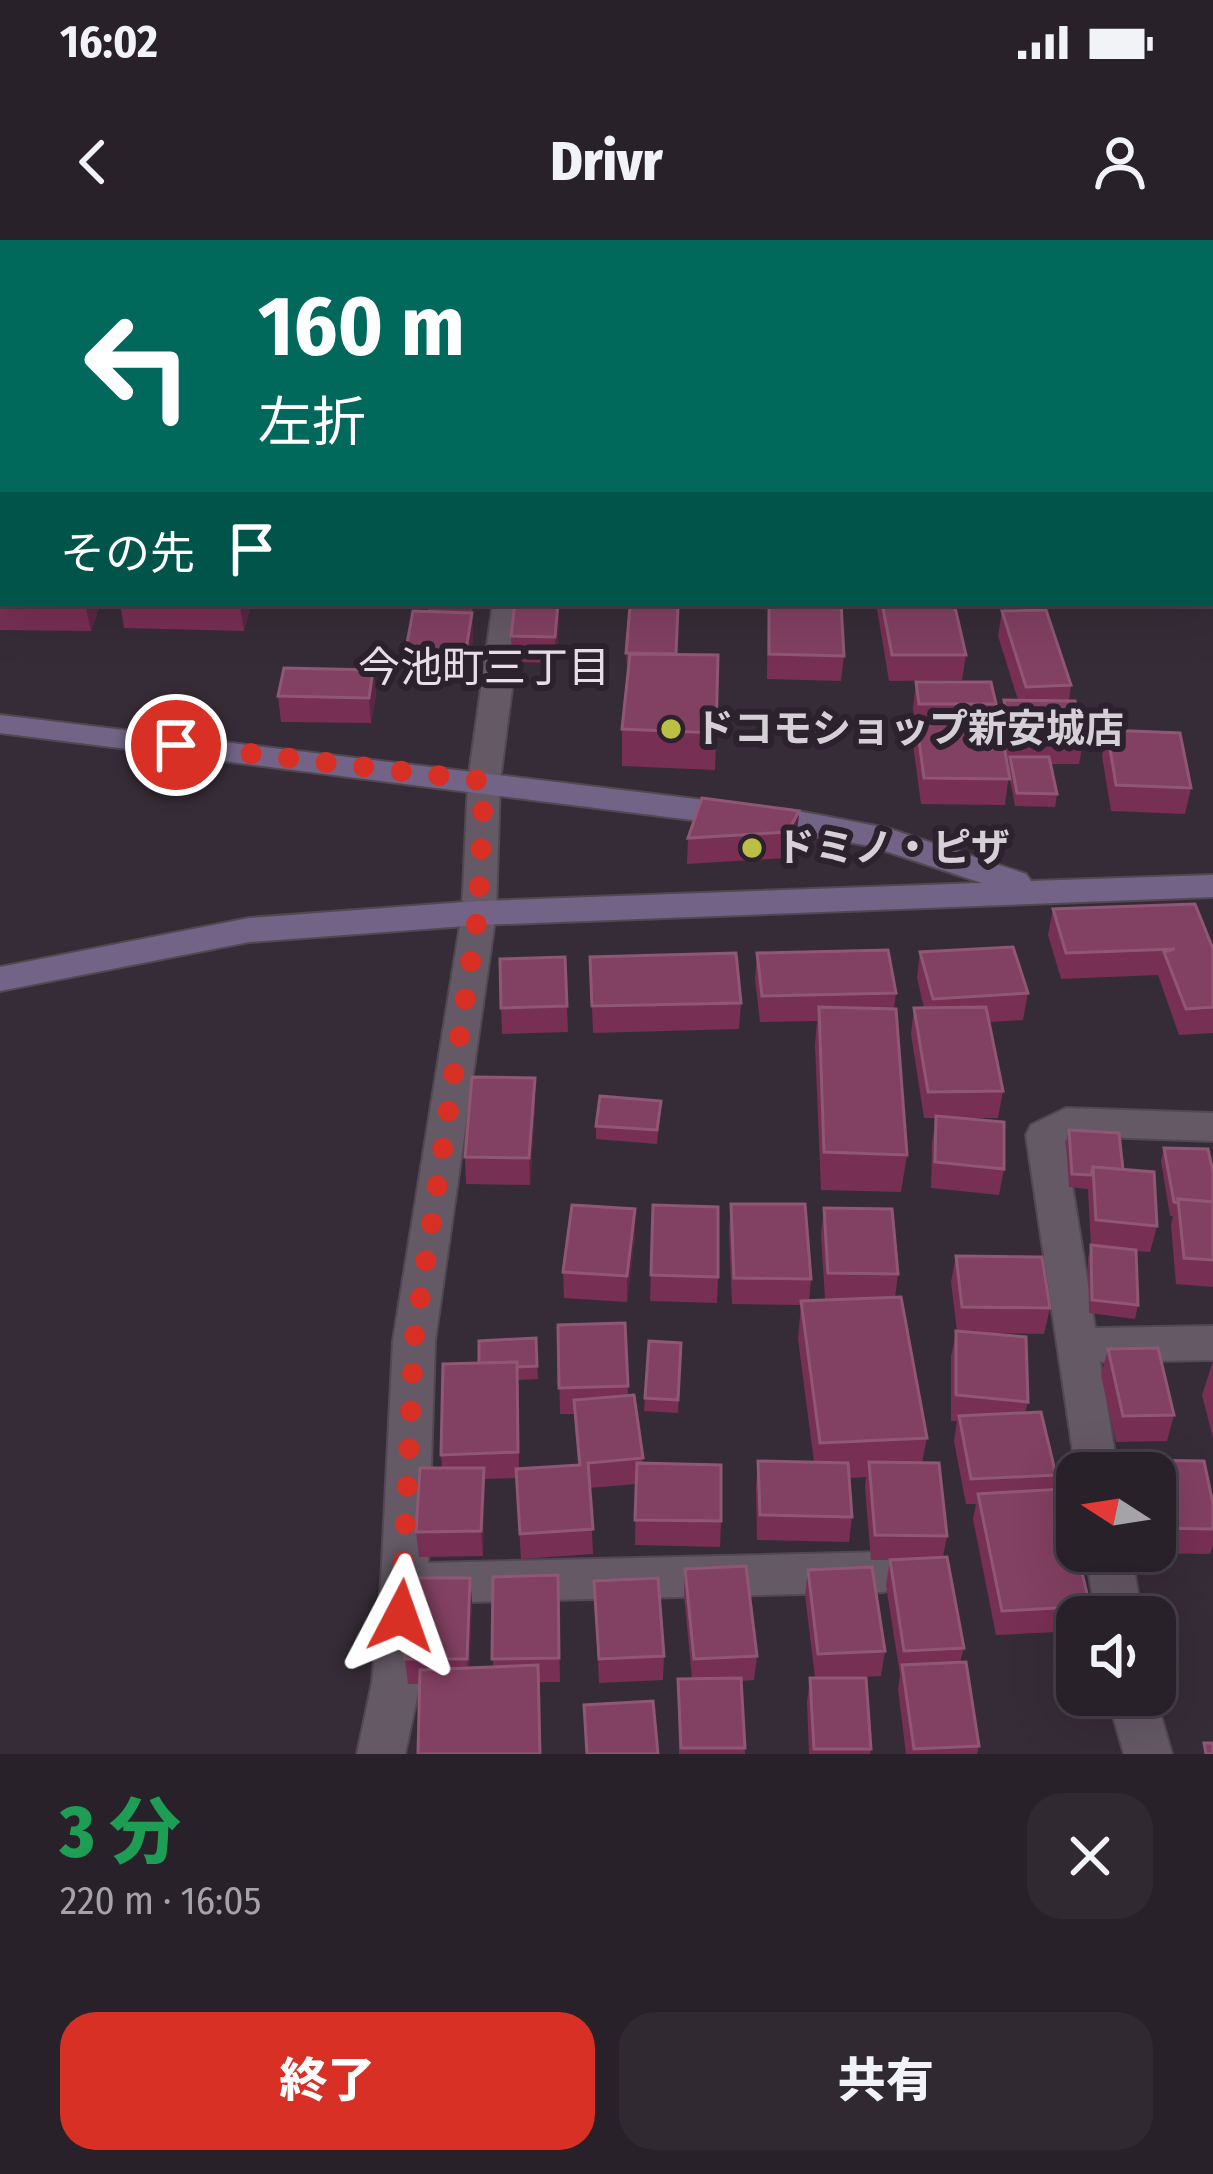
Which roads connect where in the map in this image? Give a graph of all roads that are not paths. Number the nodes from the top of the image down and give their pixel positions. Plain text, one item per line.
1 (508, 606) edge
2 (0, 724) edge
3 (484, 781) junction
4 (1213, 886) edge
5 (1036, 890) junction
6 (478, 913) junction
7 (0, 979) edge
8 (1213, 1127) edge
9 (1213, 1342) edge
10 (1076, 1346) junction
11 (1093, 1452) edge
12 (884, 1572) dead end
13 (404, 1583) junction
14 (1137, 1716) edge
15 (381, 1754) edge
16 (1148, 1754) edge

1 - 3 street
2 - 3 street
3 - 5 street
3 - 6 street
4 - 5 street
5 - 6 street
6 - 7 street
6 - 13 street
8 - 10 street
9 - 10 street
10 - 11 street
12 - 13 street
13 - 15 street
14 - 16 street

